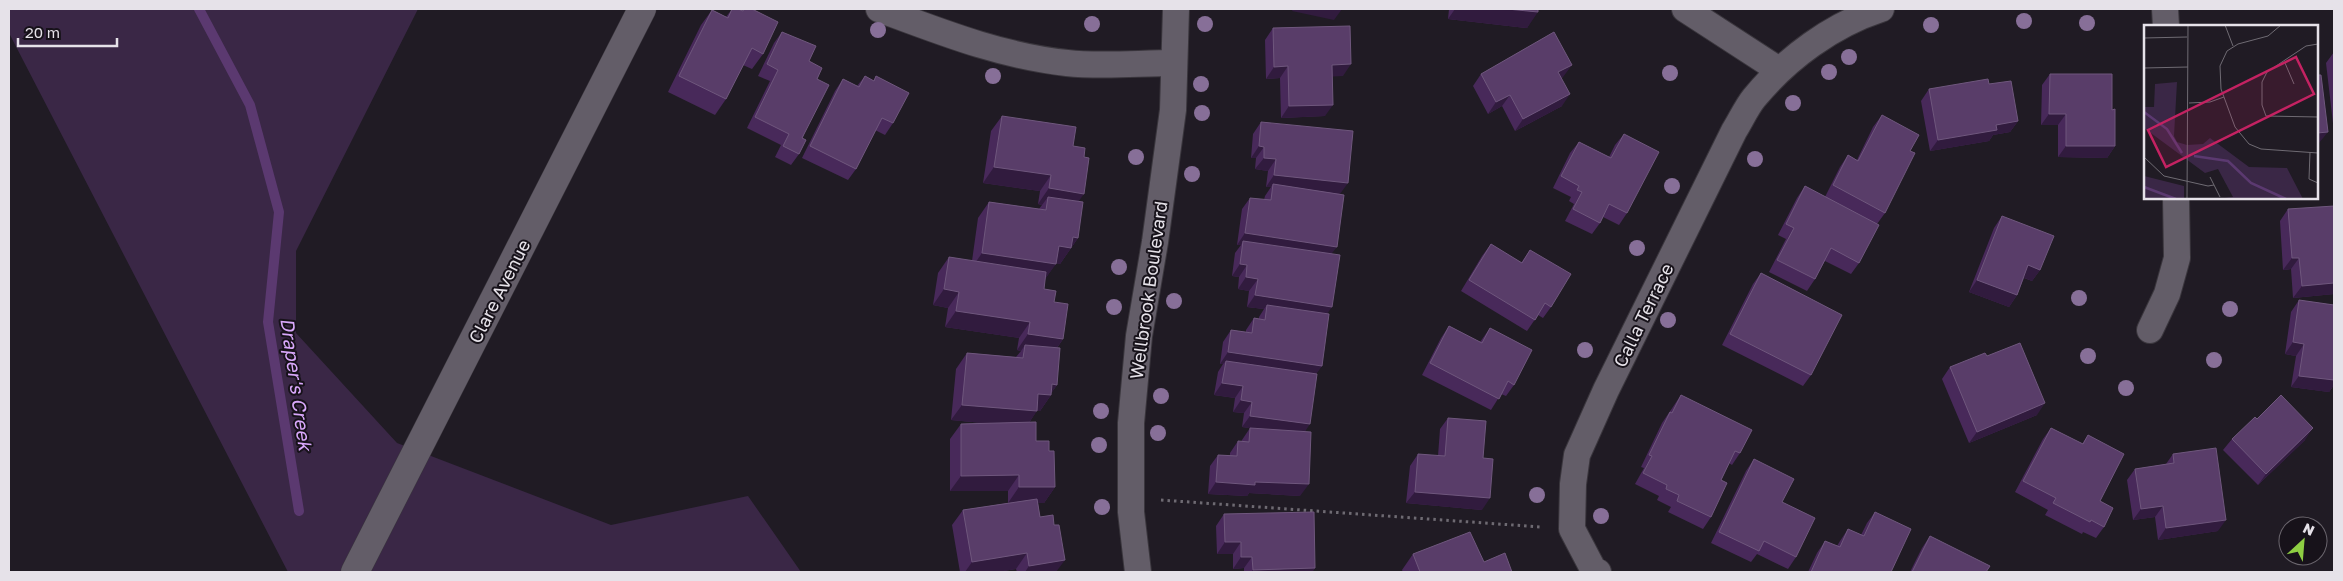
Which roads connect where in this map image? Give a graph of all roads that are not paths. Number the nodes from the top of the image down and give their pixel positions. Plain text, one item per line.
1 (642, 9) edge
2 (880, 9) edge
3 (1176, 9) edge
4 (1685, 9) edge
5 (1881, 9) edge
6 (2165, 9) edge
7 (2166, 25) edge
8 (1174, 63) junction
9 (1779, 70) junction
10 (2176, 199) edge
11 (2150, 330) dead end
12 (355, 572) edge
13 (1138, 572) edge
14 (1598, 572) edge

1 - 12 street, Clare Avenue
2 - 8 street
3 - 8 street, Wellbrook Boulevard
4 - 9 street
5 - 9 street, Calla Terrace
6 - 7 street
8 - 13 street, Wellbrook Boulevard
9 - 14 street, Calla Terrace
10 - 11 street

